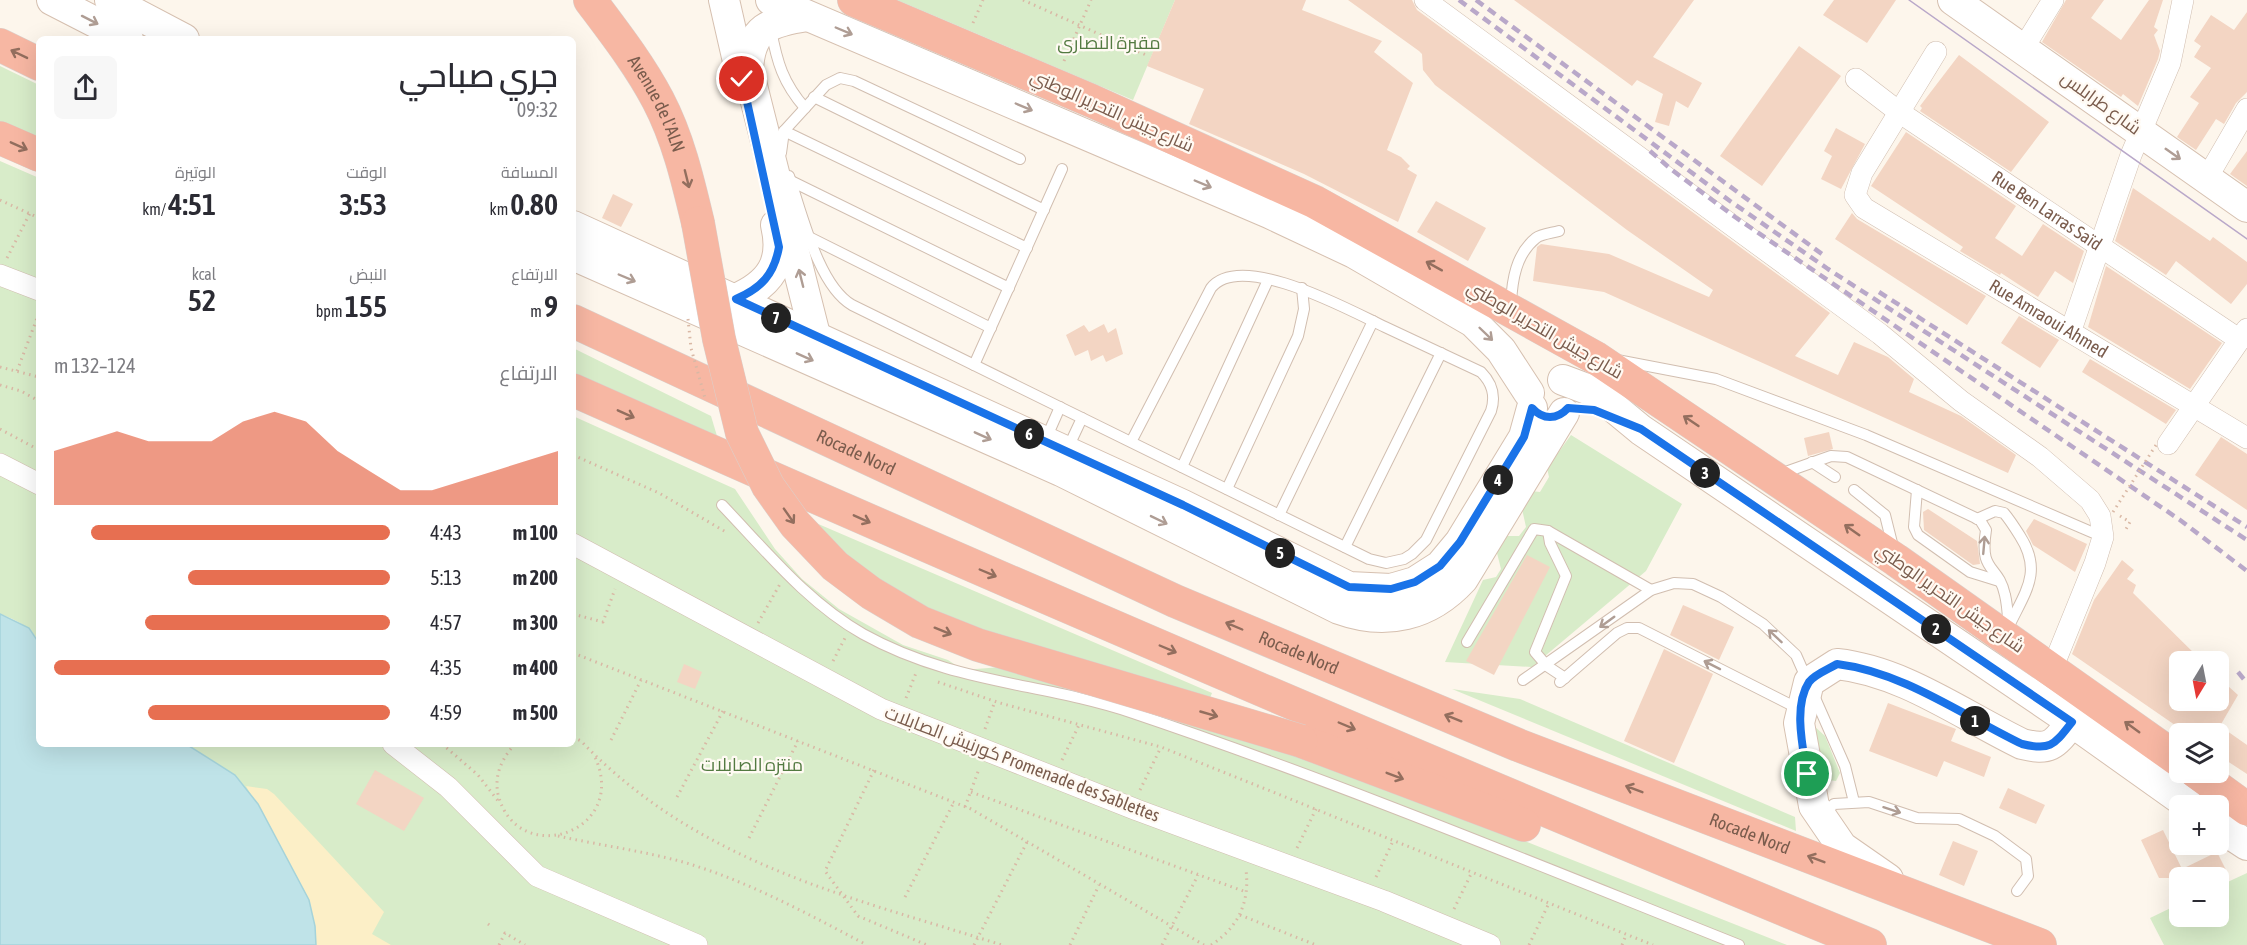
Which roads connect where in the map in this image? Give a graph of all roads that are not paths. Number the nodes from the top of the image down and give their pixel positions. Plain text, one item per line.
1 (52, 0) edge
2 (110, 0) edge
3 (590, 0) edge
4 (724, 0) edge
5 (854, 0) edge
6 (1425, 0) edge
7 (1953, 0) edge
8 (2183, 0) edge
9 (2047, 3) edge
10 (770, 12) edge
11 (122, 36) edge
12 (178, 36) edge
13 (0, 45) edge
14 (2024, 48) junction
15 (1936, 52) dead end
16 (36, 63) edge
17 (1857, 79) dead end
18 (814, 97) junction
19 (805, 108) junction
20 (2247, 109) edge
21 (1899, 112) junction
22 (784, 131) junction
23 (2142, 132) junction
24 (0, 138) edge
25 (36, 154) edge
26 (1020, 159) dead end
27 (1062, 169) dead end
28 (2207, 178) junction
29 (790, 181) junction
30 (2247, 207) edge
31 (1044, 210) junction
32 (576, 227) edge
33 (1559, 231) dead end
34 (811, 238) junction
35 (1027, 248) junction
36 (2099, 248) junction
37 (576, 256) edge
38 (3, 269) edge
39 (1268, 280) junction
40 (36, 288) edge
41 (1009, 288) junction
42 (1302, 288) junction
43 (736, 299) junction
44 (1511, 310) junction
45 (1373, 321) junction
46 (576, 322) edge
47 (991, 328) junction
48 (2071, 330) junction
49 (815, 335) junction
50 (2243, 335) edge
51 (1441, 354) junction
52 (1596, 357) junction
53 (974, 365) junction
54 (576, 391) edge
55 (1530, 400) junction
56 (1565, 400) junction
57 (2195, 405) junction
58 (1060, 407) junction
59 (1082, 418) junction
60 (2247, 438) edge
61 (1131, 442) junction
62 (2162, 445) road end
63 (1055, 446) junction
64 (1812, 462) junction
65 (0, 464) edge
66 (1182, 467) junction
67 (1774, 476) junction
68 (1835, 477) dead end
69 (36, 482) edge
70 (1227, 489) junction
71 (1854, 490) dead end
72 (1917, 490) junction
73 (723, 505) dead end
74 (1279, 515) junction
75 (1977, 519) junction
76 (1548, 531) junction
77 (2103, 537) junction
78 (576, 546) edge
79 (1345, 547) junction
80 (1896, 560) junction
81 (1999, 581) junction
82 (1651, 590) junction
83 (2009, 633) junction
84 (1467, 642) dead end
85 (1547, 666) junction
86 (2052, 669) junction
87 (1523, 680) dead end
88 (1806, 696) junction
89 (2072, 722) junction
90 (397, 747) edge
91 (2169, 753) edge
92 (2211, 783) edge
93 (2175, 795) edge
94 (1854, 802) junction
95 (2247, 809) edge
96 (1821, 818) junction
97 (2229, 833) edge
98 (2247, 846) edge
99 (2017, 891) dead end
100 (1949, 910) junction
101 (697, 945) edge
102 (1490, 945) edge
103 (1739, 945) edge
104 (1860, 945) edge
105 (1870, 945) edge
106 (2040, 945) edge
107 (2058, 945) edge

1 -> 11 street
2 - 12 street
3 -> 104 highway, Avenue de l'ALN, bridge
4 - 43 street
44 -> 5 highway, شارع جيش التحرير الوطني
6 - 77 street
7 - 14 street, شارع طرابلس
8 - 23 street
9 - 14 street
10 - 19 lane
49 -> 10 street
10 -> 55 street
16 -> 13 highway
14 - 23 street, شارع طرابلس
15 - 21 street
17 - 21 street, Rue Ben Larras Saïd
18 - 19 lane
18 - 26 lane
18 - 31 lane
19 - 22 lane
20 - 28 street
21 - 36 street, Rue Ben Larras Saïd
21 - 48 street, Rue Amraoui Ahmed
22 - 29 lane
22 - 35 lane
23 -> 28 street, شارع طرابلس
23 - 36 street
24 -> 25 highway
27 - 31 lane
28 - 30 street, شارع طرابلس
29 - 34 lane
29 - 41 lane
31 - 35 lane
32 - 43 street
33 - 44 lane
34 - 47 lane
34 - 53 lane
35 - 41 lane
36 - 48 street
36 - 50 street, Rue Ben Larras Saïd
37 -> 56 street
38 - 40 street
39 - 42 lane
39 - 61 lane
39 - 66 lane
41 - 47 lane
42 - 45 lane
42 - 70 lane
43 - 49 street
44 - 52 highway, شارع جيش التحرير الوطني
45 - 51 lane
45 - 74 lane
100 -> 46 highway, Rocade Nord
47 - 53 lane
48 - 57 street, Rue Amraoui Ahmed
49 - 63 street
50 - 57 street
51 - 79 lane
51 - 79 lane
67 -> 52 highway, شارع جيش التحرير الوطني
52 - 77 lane
53 - 58 lane
54 -> 105 highway
55 - 56 street
55 - 63 street
56 - 89 street
57 - 60 street, Rue Amraoui Ahmed
57 - 62 street
58 - 59 lane
58 - 63 lane
59 - 61 lane
59 - 63 lane
61 - 66 lane
64 - 67 lane
64 - 68 lane
64 - 72 lane
65 - 69 street
66 - 70 lane
80 -> 67 highway, شارع جيش التحرير الوطني
70 - 74 lane
71 - 80 lane
72 - 75 lane
72 - 81 lane
73 - 103 lane
74 - 79 lane
81 -> 75 lane
75 - 83 lane
76 - 82 lane
76 - 84 lane
76 - 85 lane
77 - 86 street
78 - 102 street, كورنيش الصابلات Promenade des Sablettes
80 - 83 highway, شارع جيش التحرير الوطني
81 - 83 lane
82 -> 85 lane
88 -> 82 lane
83 - 86 highway, شارع جيش التحرير الوطني
85 - 87 lane
88 -> 85 lane
91 -> 86 highway, شارع جيش التحرير الوطني
88 - 89 street
88 - 94 lane
88 - 96 street
89 - 93 street
90 - 101 street
92 - 95 highway
94 - 96 lane
94 -> 99 lane
96 - 100 street
97 - 98 street
100 - 106 highway, Rocade Nord
100 - 107 highway

